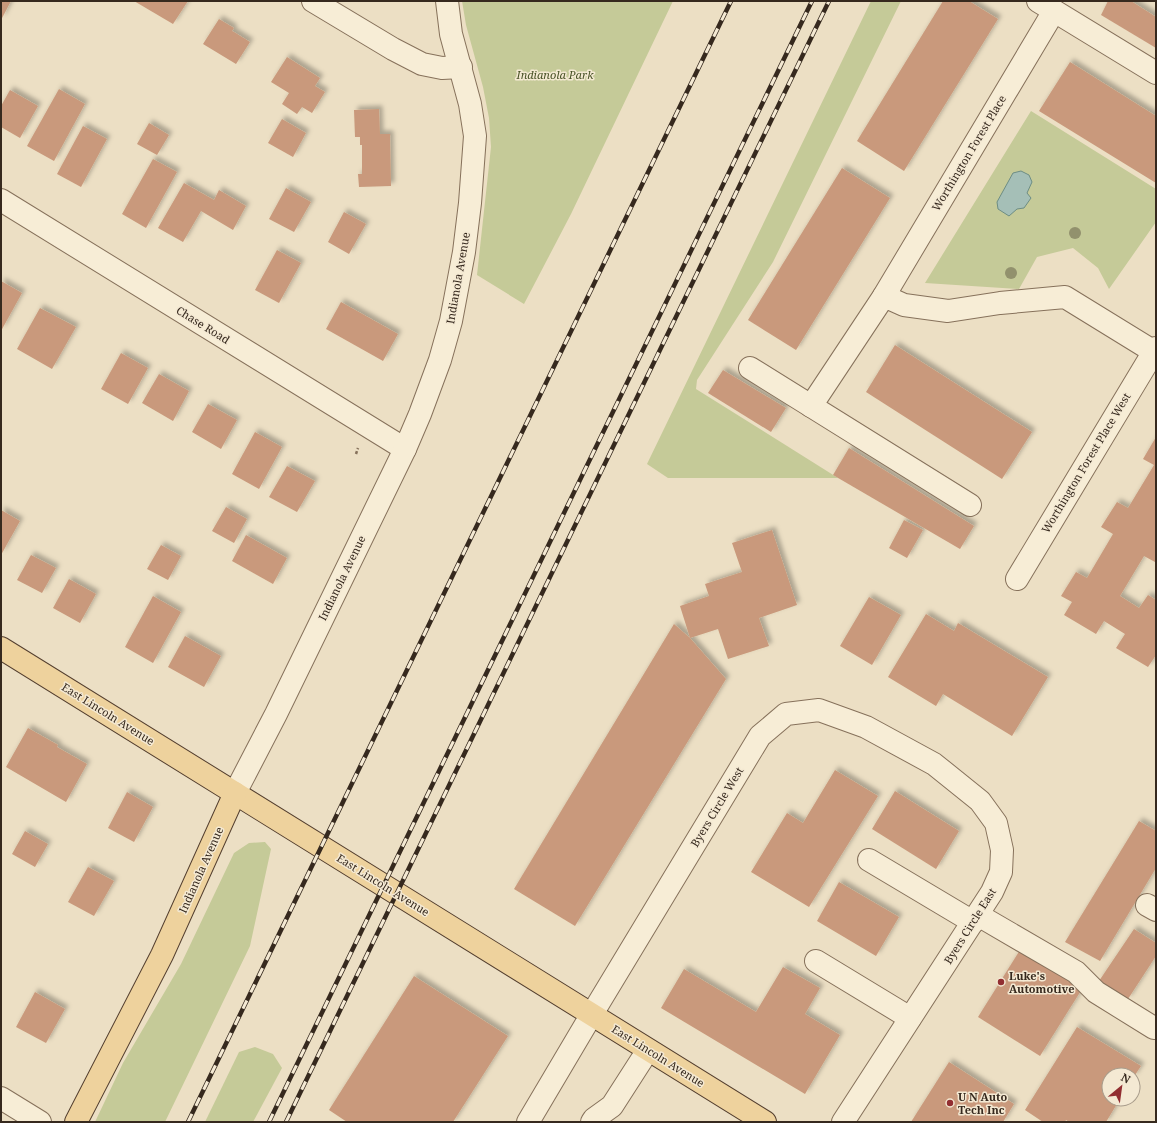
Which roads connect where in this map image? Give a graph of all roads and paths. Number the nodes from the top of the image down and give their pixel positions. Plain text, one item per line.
1 (313, 1) edge
2 (447, 1) edge
3 (1046, 6) edge
4 (461, 67) junction
5 (1156, 73) edge
6 (1, 200) edge
7 (884, 296) junction
8 (1155, 350) edge
9 (750, 368) dead end
10 (811, 406) junction
11 (358, 448) dead end
12 (405, 449) junction
13 (356, 454) dead end
14 (970, 505) dead end
15 (1016, 579) dead end
16 (1, 648) edge
17 (903, 747) joint
18 (235, 793) junction
19 (869, 860) dead end
20 (976, 918) junction
21 (816, 961) dead end
22 (592, 1014) junction
23 (910, 1018) junction
24 (1155, 1027) edge
25 (648, 1050) junction
26 (1, 1098) edge
27 (40, 1122) edge
28 (76, 1122) edge
29 (528, 1122) edge
30 (592, 1122) edge
31 (765, 1122) edge
32 (843, 1122) edge

1 - 4 street
2 - 4 street, Indianola Avenue
3 - 5 street, Worthington Forest Place
3 - 7 street, Worthington Forest Place
4 - 12 street, Indianola Avenue
6 - 12 street, Chase Road
7 - 8 street
7 - 10 street, Worthington Forest Place
8 - 15 street, Worthington Forest Place West
9 - 10 street
10 - 14 street
11 - 13 path
12 - 18 street, Indianola Avenue
16 - 18 main road, East Lincoln Avenue
17 - 20 street, Byers Circle East
17 - 22 street, Byers Circle West
18 - 22 main road, East Lincoln Avenue
18 - 28 main road, Indianola Avenue
19 - 20 street
20 - 23 street, Byers Circle East
20 - 24 street
21 - 23 street
22 - 25 main road, East Lincoln Avenue
22 - 29 street, Byers Circle West
23 - 32 street, Byers Circle East
25 - 30 street
25 - 31 main road, East Lincoln Avenue
26 - 27 street

